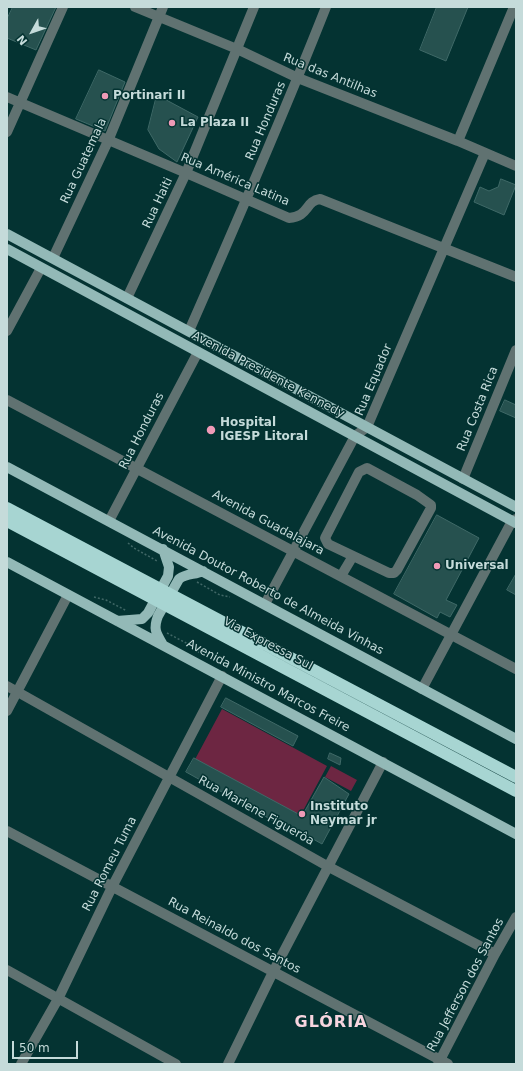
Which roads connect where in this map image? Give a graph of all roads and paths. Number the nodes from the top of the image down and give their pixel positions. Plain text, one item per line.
1 (63, 7) edge
2 (135, 7) edge
3 (163, 7) edge
4 (254, 7) edge
5 (326, 7) edge
6 (514, 7) edge
7 (159, 17) junction
8 (237, 49) junction
9 (298, 78) junction
10 (7, 97) edge
11 (21, 103) junction
12 (7, 132) edge
13 (108, 141) junction
14 (458, 141) junction
15 (485, 153) junction
16 (516, 166) edge
17 (186, 172) junction
18 (247, 199) junction
19 (7, 234) edge
20 (444, 248) junction
21 (7, 250) edge
22 (53, 258) junction
23 (41, 268) junction
24 (516, 277) edge
25 (127, 298) junction
26 (7, 331) edge
27 (189, 331) junction
28 (516, 350) edge
29 (198, 352) junction
30 (7, 400) edge
31 (367, 427) junction
32 (355, 436) junction
33 (7, 466) edge
34 (137, 468) junction
35 (463, 478) junction
36 (516, 507) edge
37 (7, 508) edge
38 (7, 521) edge
39 (109, 521) junction
40 (515, 521) edge
41 (163, 549) junction
42 (293, 551) junction
43 (353, 556) junction
44 (7, 562) edge
45 (203, 571) junction
46 (341, 576) junction
47 (148, 590) junction
48 (68, 595) junction
49 (265, 604) junction
50 (177, 605) junction
51 (117, 621) junction
52 (451, 635) junction
53 (164, 645) junction
54 (516, 669) edge
55 (222, 676) junction
56 (7, 686) edge
57 (422, 689) junction
58 (17, 692) junction
59 (7, 711) edge
60 (516, 739) edge
61 (383, 762) junction
62 (170, 777) junction
63 (516, 777) edge
64 (516, 791) edge
65 (7, 832) edge
66 (516, 834) edge
67 (329, 867) junction
68 (112, 887) junction
69 (516, 917) edge
70 (495, 954) junction
71 (7, 970) edge
72 (273, 972) junction
73 (58, 999) junction
74 (442, 1063) edge
75 (21, 1064) edge
76 (176, 1064) edge
77 (228, 1064) edge

1 - 11 street
2 - 7 street, Rua das Antilhas
3 - 7 street, Rua Guatemala
4 - 8 street, Rua Haiti
5 - 9 street, Rua Honduras
6 - 14 street
7 - 8 street, Rua das Antilhas
7 - 13 street, Rua Guatemala
8 - 9 street, Rua das Antilhas
8 - 17 street, Rua Haiti
9 - 14 street, Rua das Antilhas
9 - 18 street, Rua Honduras
10 - 11 street, Rua América Latina
11 - 12 street
11 - 13 street, Rua América Latina
13 - 17 street, Rua América Latina
13 - 22 street, Rua Guatemala
14 - 15 street, Rua das Antilhas
15 - 16 street, Rua das Antilhas
15 - 20 street, Rua Equador
17 - 18 street, Rua América Latina
17 - 25 street, Rua Haiti
18 - 20 street, Rua América Latina
18 - 27 street, Rua Honduras
19 - 22 main road, Avenida Presidente Kennedy
20 - 24 street, Rua América Latina
20 - 31 street, Rua Equador
21 - 23 main road, Avenida Presidente Kennedy
22 - 25 main road, Avenida Presidente Kennedy
23 - 26 street
23 - 29 main road, Avenida Presidente Kennedy
25 - 27 main road, Avenida Presidente Kennedy
27 - 31 main road, Avenida Presidente Kennedy
28 - 35 street, Rua Costa Rica
29 - 32 main road, Avenida Presidente Kennedy
29 - 34 street, Rua Honduras
30 - 34 street, Avenida Guadalajara
31 - 32 street, Rua Equador
31 - 35 main road, Avenida Presidente Kennedy
32 - 40 main road, Avenida Presidente Kennedy
32 - 42 street, Rua Equador
33 - 39 main road, Avenida Doutor Roberto de Almeida Vinhas
34 - 39 street, Rua Honduras
34 - 42 street, Avenida Guadalajara
35 - 36 main road, Avenida Presidente Kennedy
37 - 47 highway, Via Expressa Sul
38 - 47 highway, Via Expressa Sul
39 - 41 main road, Avenida Doutor Roberto de Almeida Vinhas
40 - 52 street
41 - 45 main road, Avenida Doutor Roberto de Almeida Vinhas
41 - 51 main road
42 - 46 street, Avenida Guadalajara
42 - 49 street, Rua Equador
43 - 43 street
43 - 46 street
44 - 48 main road, Avenida Ministro Marcos Freire
45 - 49 main road, Avenida Doutor Roberto de Almeida Vinhas
45 - 53 main road
46 - 52 street, Avenida Guadalajara
47 - 50 highway, Via Expressa Sul
48 - 51 main road, Avenida Ministro Marcos Freire
48 - 58 street
49 - 57 main road, Avenida Doutor Roberto de Almeida Vinhas
50 - 63 highway, Via Expressa Sul
50 - 64 highway, Via Expressa Sul
51 - 53 main road, Avenida Ministro Marcos Freire
52 - 54 street, Avenida Guadalajara
52 - 57 street
53 - 55 main road, Avenida Ministro Marcos Freire
55 - 61 main road, Avenida Ministro Marcos Freire
55 - 62 street, Rua Romeu Tuma
56 - 58 street, Rua Marlene Figuerôa
57 - 60 main road, Avenida Doutor Roberto de Almeida Vinhas
58 - 59 street
58 - 62 street, Rua Marlene Figuerôa
61 - 66 main road, Avenida Ministro Marcos Freire
61 - 67 street
62 - 67 street, Rua Marlene Figuerôa
62 - 68 street, Rua Romeu Tuma
65 - 68 street, Rua Reinaldo dos Santos
67 - 70 street, Rua Marlene Figuerôa
67 - 72 street
68 - 72 street, Rua Reinaldo dos Santos
68 - 73 street, Rua Romeu Tuma
69 - 70 street, Rua Jefferson dos Santos
70 - 74 street, Rua Jefferson dos Santos
71 - 73 street
72 - 74 street, Rua Reinaldo dos Santos
72 - 77 street
73 - 75 street, Rua Romeu Tuma
73 - 76 street

